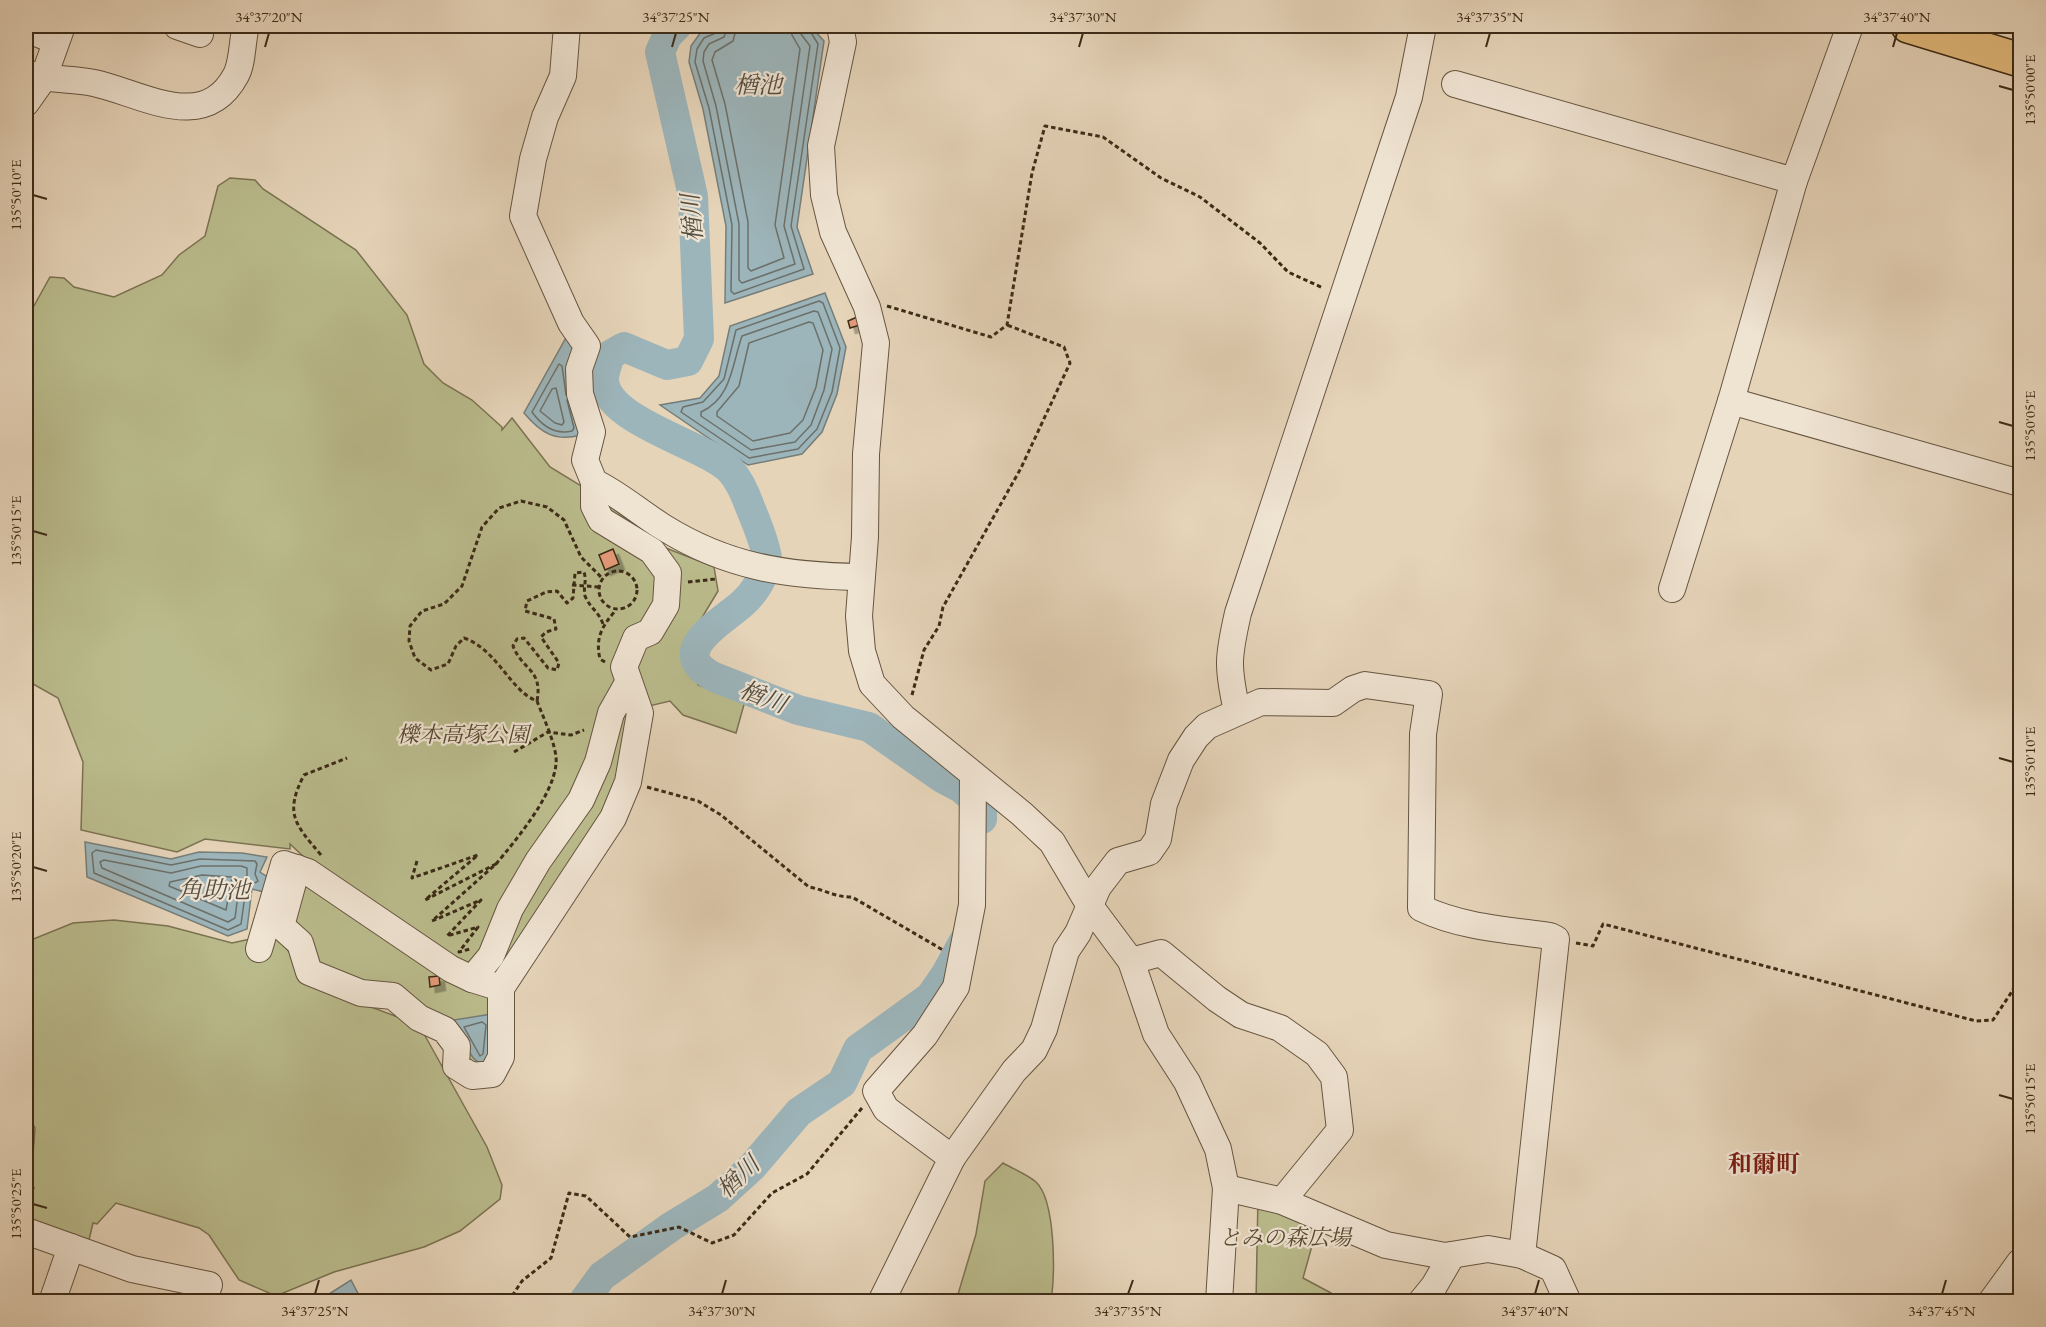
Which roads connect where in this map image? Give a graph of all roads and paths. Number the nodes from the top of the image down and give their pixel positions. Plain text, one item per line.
1 (246, 26) edge
2 (567, 26) edge
3 (840, 26) edge
4 (1423, 26) edge
5 (1850, 26) edge
6 (1908, 26) edge
7 (26, 29) edge
8 (59, 33) edge
9 (2020, 60) edge
10 (34, 76) edge
11 (1455, 84) dead end
12 (26, 103) edge
13 (1794, 181) junction
14 (1341, 297) junction
15 (867, 306) junction
16 (1007, 325) junction
17 (1731, 401) junction
18 (594, 482) junction
19 (2020, 483) edge
20 (861, 577) junction
21 (603, 579) junction
22 (572, 585) junction
23 (585, 586) junction
24 (599, 587) junction
25 (1672, 589) dead end
26 (616, 610) junction
27 (603, 624) junction
28 (626, 675) junction
29 (537, 701) junction
30 (1237, 711) junction
31 (611, 713) junction
32 (903, 717) junction
33 (548, 732) junction
34 (514, 752) dead end
35 (348, 758) dead end
36 (973, 776) junction
37 (628, 782) junction
38 (417, 861) dead end
39 (329, 863) dead end
40 (496, 864) junction
41 (297, 868) junction
42 (1090, 906) junction
43 (1556, 939) junction
44 (259, 949) dead end
45 (493, 951) junction
46 (961, 957) junction
47 (1131, 961) junction
48 (2020, 964) edge
49 (472, 979) junction
50 (501, 988) junction
51 (876, 1091) junction
52 (952, 1158) junction
53 (1226, 1188) junction
54 (1282, 1201) junction
55 (26, 1231) edge
56 (71, 1247) junction
57 (1452, 1255) junction
58 (1522, 1255) junction
59 (2020, 1262) edge
60 (52, 1302) edge
61 (203, 1302) edge
62 (508, 1302) edge
63 (881, 1302) edge
64 (1219, 1302) edge
65 (1421, 1302) edge
66 (1568, 1302) edge
67 (1991, 1302) edge

1 - 10 street
2 - 18 street
3 - 15 street
4 - 14 street
5 - 13 street
6 - 9 highway
7 - 8 street
8 - 10 street
10 - 12 street
11 - 13 street
13 - 17 street
14 - 16 path
14 - 30 street
15 - 16 path
15 - 20 street
16 - 32 path
17 - 19 street
17 - 25 street
18 - 20 street
18 - 28 street
20 - 32 street
21 - 24 path
21 - 26 path
21 - 29 path
22 - 23 path
22 - 23 path
22 - 29 path
23 - 24 path
23 - 27 path
24 - 26 path
26 - 27 path
27 - 28 path
28 - 31 street
28 - 37 street
29 - 33 path
30 - 42 street
30 - 43 street
31 - 33 path
31 - 45 street
32 - 36 street
33 - 34 path
33 - 40 path
35 - 39 path
36 - 42 street
36 - 46 street
37 - 46 path
37 - 50 street
38 - 40 path
40 - 45 path
41 - 44 street
41 - 49 street
41 - 50 street
42 - 47 street
42 - 52 street
43 - 48 path
43 - 58 street
45 - 49 street
46 - 51 street
47 - 53 street
47 - 54 street
49 - 50 street
51 - 52 street
51 - 62 path
52 - 63 street
53 - 54 street
53 - 64 street
54 - 57 street
55 - 56 street
56 - 60 street
56 - 61 street
57 - 58 street
57 - 65 street
58 - 66 street
59 - 67 street

